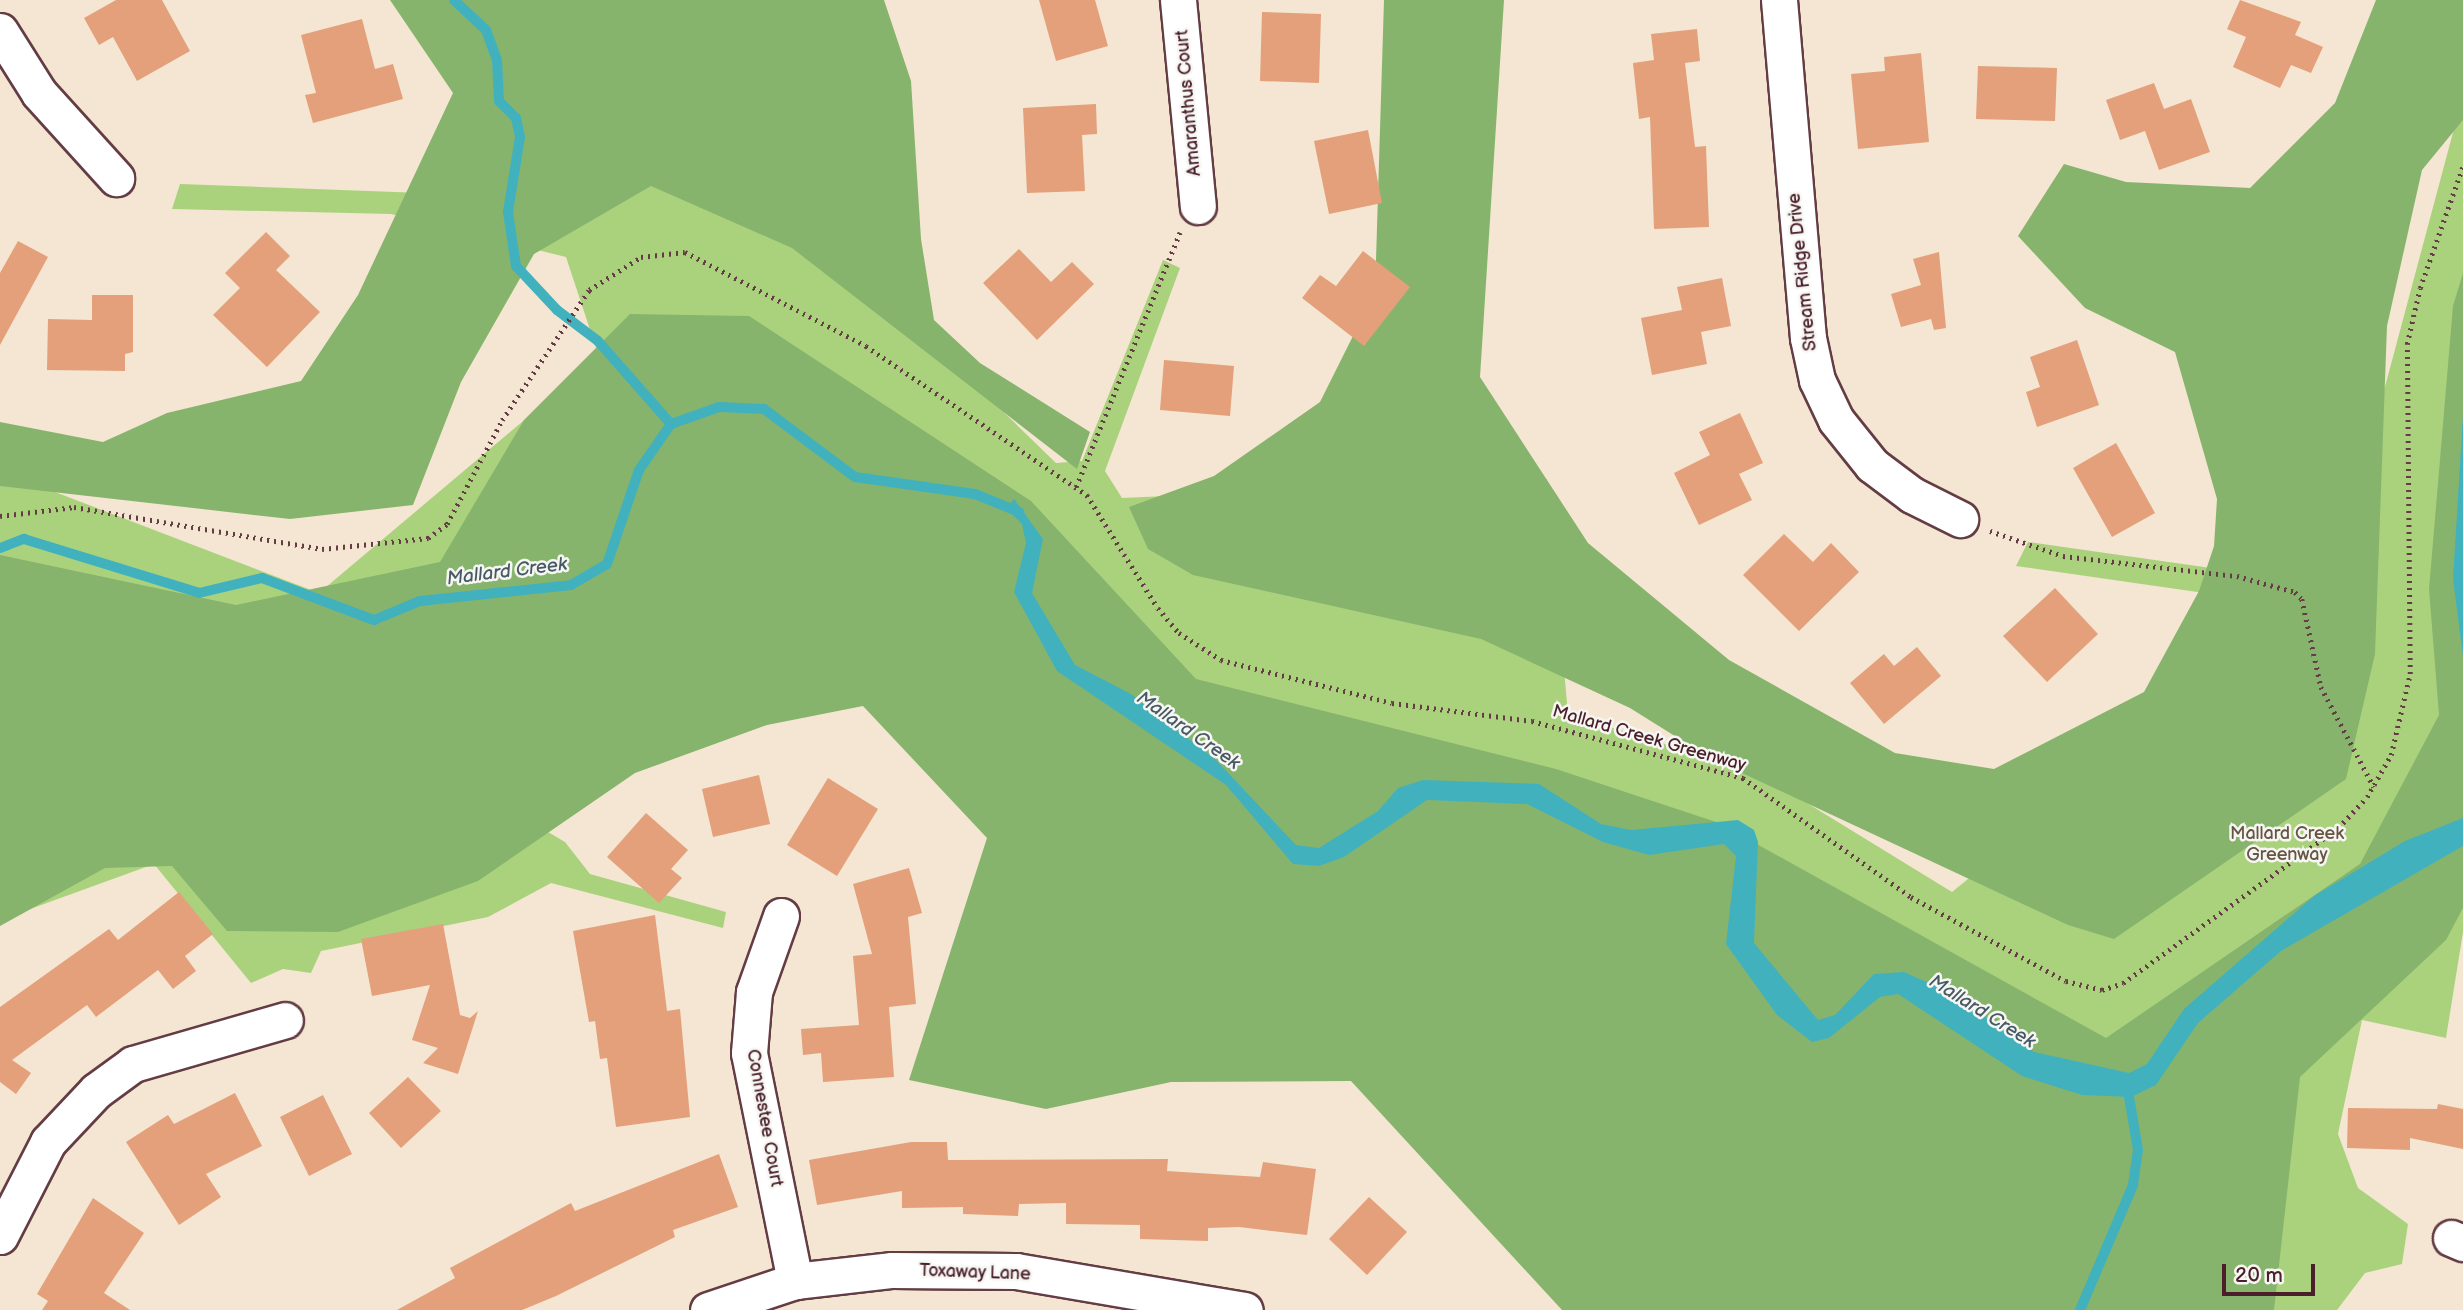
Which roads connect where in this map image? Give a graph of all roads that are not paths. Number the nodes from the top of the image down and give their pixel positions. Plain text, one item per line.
1 (1178, 0) edge
2 (1779, 0) edge
3 (0, 32) edge
4 (116, 178) dead end
5 (1198, 206) road end
6 (1960, 519) road end
7 (781, 916) dead end
8 (285, 1020) dead end
9 (0, 1236) edge
10 (795, 1281) junction
11 (708, 1310) edge
12 (1245, 1310) edge

1 - 5 street, Amaranthus Court
2 - 6 street, Stream Ridge Drive
3 - 4 street
7 - 10 street, Connestee Court
8 - 9 street
10 - 11 street, Toxaway Lane
10 - 12 street, Toxaway Lane

